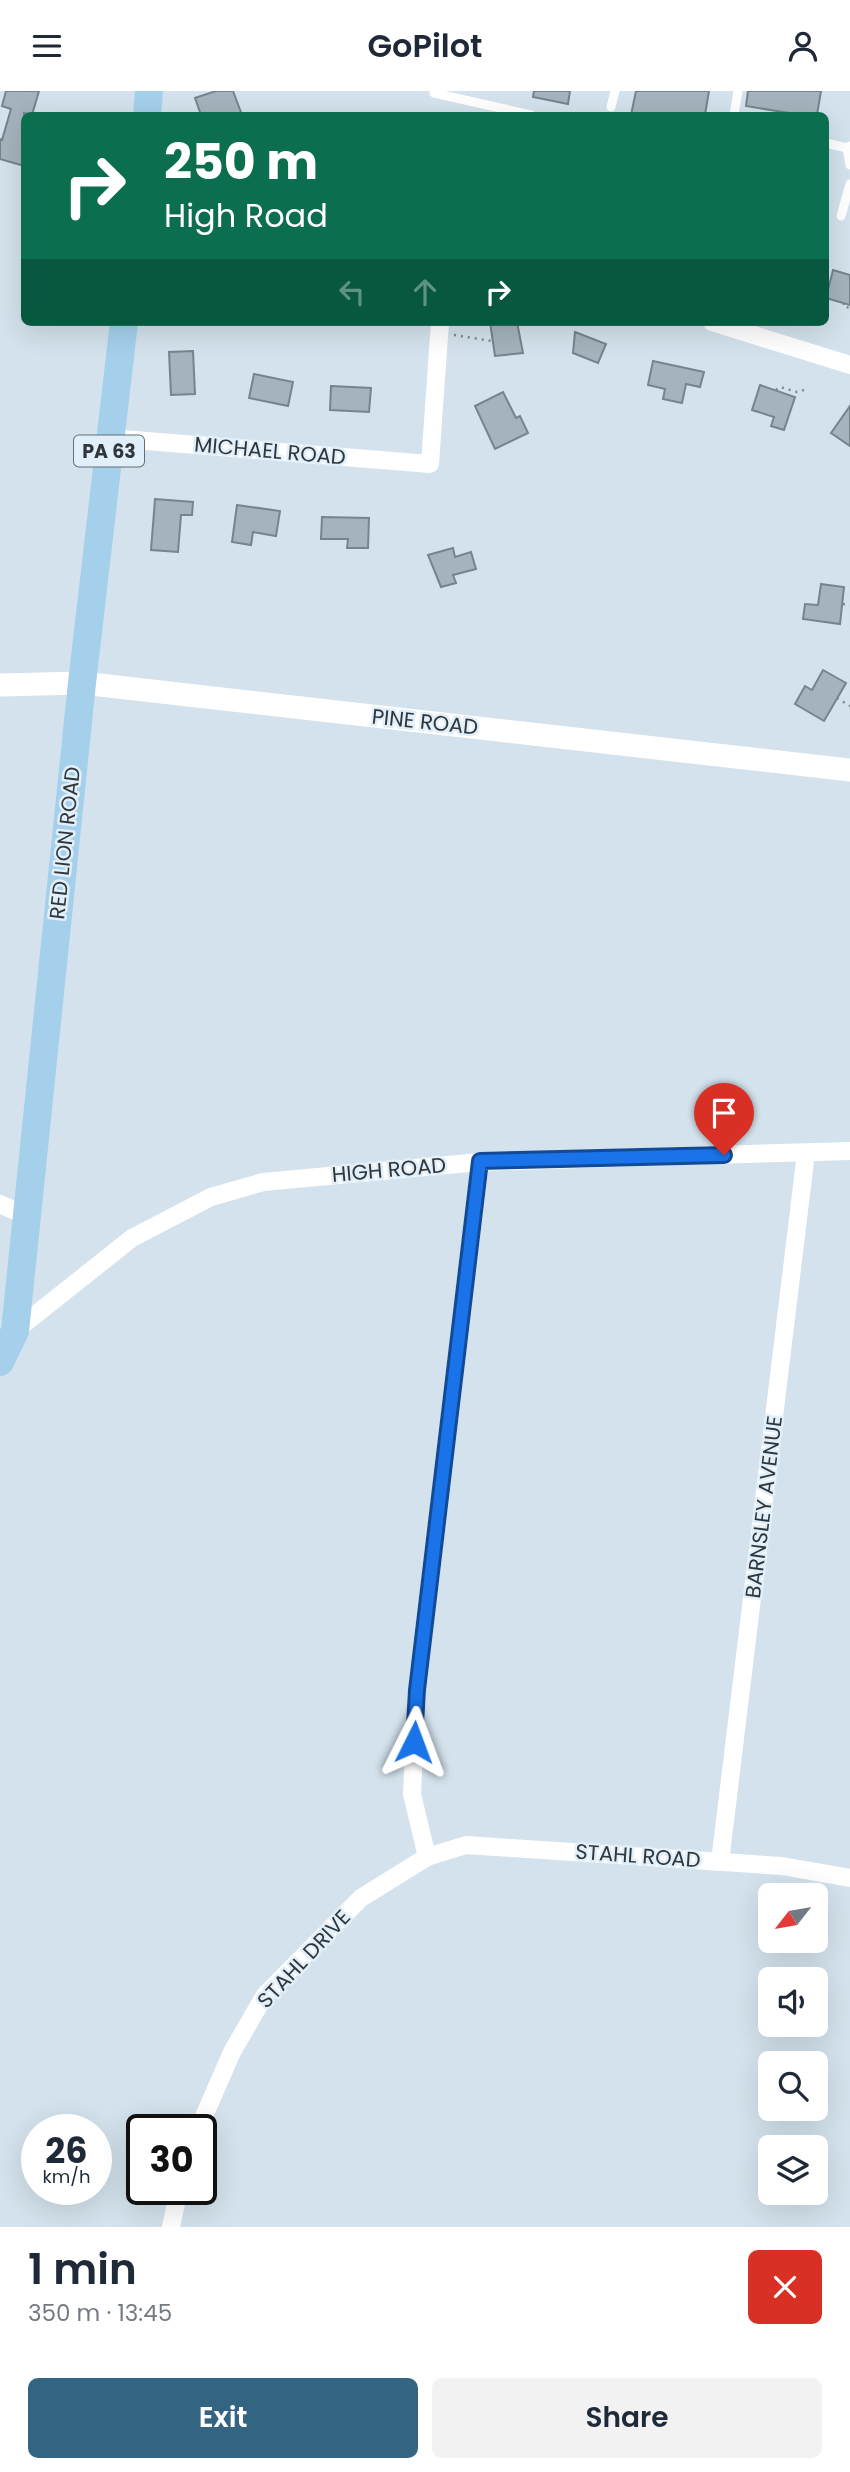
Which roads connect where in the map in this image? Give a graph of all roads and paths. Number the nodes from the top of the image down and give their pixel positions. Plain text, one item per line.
1 (149, 91) edge
2 (435, 91) edge
3 (615, 91) edge
4 (738, 91) edge
5 (611, 107) dead end
6 (147, 112) edge
7 (518, 112) edge
8 (734, 112) edge
9 (829, 144) edge
10 (848, 147) edge
11 (850, 165) edge
12 (850, 184) edge
13 (841, 216) dead end
14 (844, 303) dead end
15 (850, 308) edge
16 (124, 326) edge
17 (725, 326) edge
18 (439, 328) edge
19 (492, 341) dead end
20 (850, 365) edge
21 (776, 390) dead end
22 (804, 390) dead end
23 (110, 438) junction
24 (843, 604) dead end
25 (850, 605) edge
26 (82, 683) junction
27 (0, 685) edge
28 (837, 698) dead end
29 (850, 706) edge
30 (850, 770) edge
31 (850, 1151) edge
32 (806, 1153) junction
33 (480, 1161) junction
34 (0, 1204) edge
35 (26, 1216) junction
36 (15, 1331) junction
37 (0, 1362) edge
38 (427, 1857) junction
39 (720, 1862) junction
40 (850, 1878) edge
41 (205, 2114) edge
42 (176, 2205) edge
43 (171, 2227) edge

1 - 6 main road
2 - 7 lane
3 - 5 lane
4 - 8 lane
9 - 10 lane
10 - 11 lane
12 - 13 lane
14 - 15 path
16 - 23 main road, RED LION ROAD / PA 63
17 - 20 street
18 - 19 path
18 - 23 street, MICHAEL ROAD
21 - 22 path
23 - 26 main road, RED LION ROAD / PA 63
24 - 25 path
26 - 27 street, PINE ROAD
26 - 30 street, PINE ROAD
26 - 35 main road, RED LION ROAD / PA 63
28 - 29 path
31 - 32 street, HIGH ROAD
32 - 33 street, HIGH ROAD
32 - 39 street, BARNSLEY AVENUE
33 - 36 street, HIGH ROAD
33 - 38 street
34 - 35 street
35 - 36 main road, RED LION ROAD / PA 63
36 - 37 main road, RED LION ROAD / PA 63
38 - 39 street, STAHL ROAD
38 - 41 street, STAHL DRIVE
39 - 40 street, STAHL ROAD
42 - 43 street

